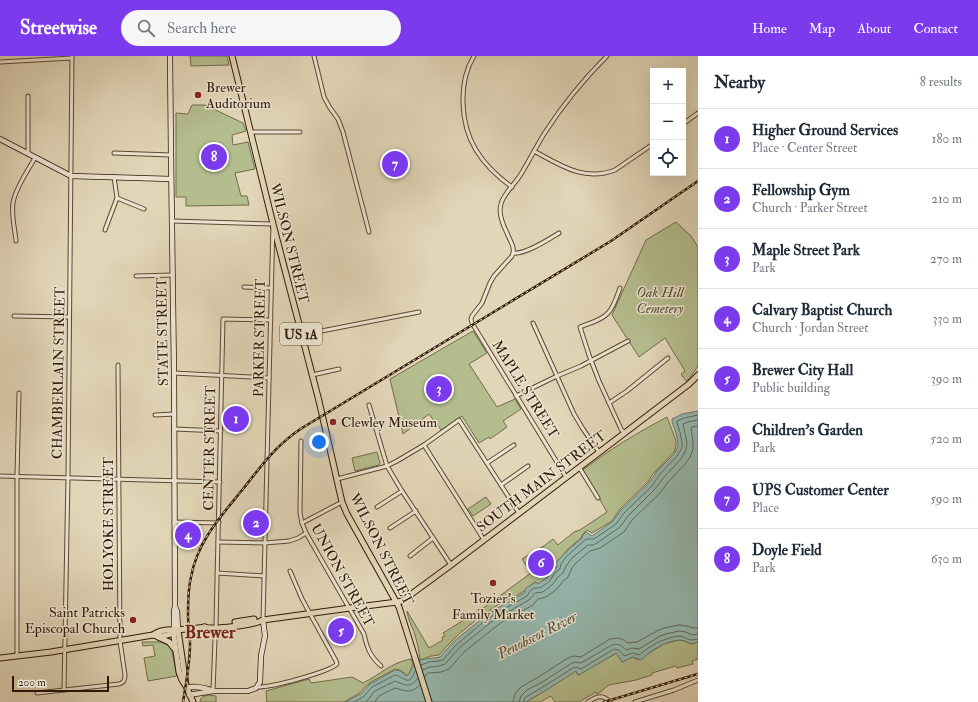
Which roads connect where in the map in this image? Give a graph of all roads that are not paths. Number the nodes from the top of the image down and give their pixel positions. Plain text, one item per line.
1 (170, 56) edge
2 (232, 56) edge
3 (314, 56) edge
4 (474, 56) edge
5 (607, 56) edge
6 (72, 57) edge
7 (0, 62) edge
8 (28, 96) dead end
9 (698, 114) edge
10 (686, 122) edge
11 (251, 132) junction
12 (300, 132) dead end
13 (0, 139) edge
14 (650, 146) edge
15 (534, 151) junction
16 (114, 153) dead end
17 (28, 154) junction
18 (171, 155) junction
19 (35, 158) junction
20 (71, 176) junction
21 (114, 177) junction
22 (171, 179) junction
23 (512, 187) junction
24 (117, 198) junction
25 (144, 209) dead end
26 (172, 220) junction
27 (273, 224) junction
28 (105, 230) dead end
29 (369, 232) dead end
30 (559, 233) dead end
31 (16, 241) dead end
32 (513, 253) junction
33 (173, 275) junction
34 (136, 276) dead end
35 (244, 288) dead end
36 (272, 288) junction
37 (620, 288) dead end
38 (419, 312) dead end
39 (14, 316) dead end
40 (69, 317) junction
41 (271, 320) junction
42 (533, 323) dead end
43 (301, 335) junction
44 (628, 341) dead end
45 (668, 358) dead end
46 (591, 361) junction
47 (118, 365) dead end
48 (339, 369) dead end
49 (174, 373) junction
50 (222, 375) junction
51 (312, 375) junction
52 (698, 375) edge
53 (557, 376) junction
54 (269, 378) junction
55 (19, 393) dead end
56 (516, 396) junction
57 (610, 403) junction
58 (369, 405) dead end
59 (174, 414) junction
60 (155, 415) dead end
61 (174, 429) junction
62 (221, 431) junction
63 (624, 433) junction
64 (301, 441) dead end
65 (424, 445) junction
66 (514, 445) dead end
67 (599, 452) junction
68 (487, 463) junction
69 (387, 466) junction
70 (528, 466) dead end
71 (579, 467) junction
72 (0, 476) edge
73 (18, 476) junction
74 (566, 477) junction
75 (68, 478) junction
76 (118, 479) junction
77 (337, 479) junction
78 (175, 480) junction
79 (220, 482) junction
80 (501, 485) junction
81 (402, 491) junction
82 (598, 498) dead end
83 (342, 502) junction
84 (377, 507) dead end
85 (416, 511) junction
86 (519, 512) junction
87 (174, 522) junction
88 (219, 523) junction
89 (302, 523) junction
90 (390, 528) dead end
91 (306, 533) junction
92 (433, 538) junction
93 (484, 540) junction
94 (218, 542) junction
95 (265, 543) junction
96 (410, 556) dead end
97 (451, 565) junction
98 (290, 571) dead end
99 (218, 573) junction
100 (264, 576) junction
101 (397, 602) junction
102 (350, 608) junction
103 (310, 613) junction
104 (263, 620) junction
105 (217, 626) junction
106 (175, 631) junction
107 (156, 636) junction
108 (120, 641) junction
109 (64, 650) junction
110 (176, 650) junction
111 (17, 656) junction
112 (0, 658) edge
113 (381, 666) dead end
114 (698, 680) edge
115 (258, 687) junction
116 (187, 688) junction
117 (64, 690) junction
118 (213, 691) junction
119 (37, 693) dead end
120 (190, 694) junction
121 (193, 702) edge
122 (429, 702) edge
123 (588, 702) edge
124 (610, 702) edge
125 (635, 702) edge

1 - 18 main road, STATE STREET
2 - 11 main road, WILSON STREET / US 1A
3 - 29 street
4 - 23 street
5 - 15 street
6 - 7 street
6 - 20 street, CHAMBERLAIN STREET
8 - 17 street
9 - 10 street
11 - 12 street
11 - 27 main road, WILSON STREET / US 1A
13 - 17 main road
14 - 15 street
15 - 23 street
16 - 18 street
17 - 19 main road
18 - 22 main road, STATE STREET
19 - 20 main road
19 - 31 street
20 - 21 main road
20 - 40 street, CHAMBERLAIN STREET
21 - 22 main road
21 - 24 street
22 - 26 main road, STATE STREET
23 - 32 street
24 - 25 street
24 - 28 street
26 - 27 street
26 - 33 main road, STATE STREET
27 - 36 street, PARKER STREET
27 - 43 main road, WILSON STREET / US 1A
30 - 32 street
32 - 56 street, MAPLE STREET
33 - 34 street
33 - 49 main road, STATE STREET
35 - 36 street
36 - 41 street, PARKER STREET
37 - 46 street
38 - 43 street
39 - 40 street
40 - 75 street, CHAMBERLAIN STREET
41 - 50 street, CENTER STREET
41 - 54 street, PARKER STREET
42 - 53 street
43 - 51 main road, WILSON STREET / US 1A
44 - 46 street
45 - 57 street
46 - 53 street
46 - 57 street
47 - 76 street, HOLYOKE STREET
48 - 51 street
49 - 50 street
49 - 59 main road, STATE STREET
50 - 54 street
50 - 62 street, CENTER STREET
51 - 77 main road, WILSON STREET / US 1A
52 - 63 main road, SOUTH MAIN STREET
53 - 56 street
53 - 67 street
54 - 95 street, PARKER STREET
55 - 73 street
56 - 74 street, MAPLE STREET
57 - 63 street
58 - 69 street
59 - 60 street
59 - 61 main road, STATE STREET
61 - 62 street
61 - 78 main road, STATE STREET
62 - 79 street, CENTER STREET
63 - 67 main road, SOUTH MAIN STREET
64 - 89 street, UNION STREET
65 - 68 street
65 - 69 street
65 - 93 street
66 - 68 street
67 - 71 main road, SOUTH MAIN STREET
68 - 80 street
69 - 77 street
69 - 81 street
70 - 80 street
71 - 74 main road, SOUTH MAIN STREET
71 - 82 street
72 - 73 street
73 - 75 street
73 - 111 street
74 - 86 main road, SOUTH MAIN STREET
75 - 76 street
75 - 109 street, CHAMBERLAIN STREET
76 - 78 street
76 - 108 street, HOLYOKE STREET
77 - 83 main road, WILSON STREET / US 1A
78 - 79 street
78 - 87 main road, STATE STREET
79 - 88 street, CENTER STREET
80 - 86 street
81 - 84 street
81 - 85 street
83 - 89 street
83 - 101 main road, WILSON STREET / US 1A
85 - 90 street
85 - 92 street
86 - 93 main road, SOUTH MAIN STREET
87 - 88 street
87 - 106 main road, STATE STREET
88 - 94 street, CENTER STREET
89 - 91 street, UNION STREET
91 - 95 street
91 - 102 street, UNION STREET
92 - 96 street
92 - 97 street
93 - 97 main road, SOUTH MAIN STREET
94 - 95 street
94 - 99 street, CENTER STREET
95 - 100 street, PARKER STREET
97 - 101 main road, SOUTH MAIN STREET
98 - 103 street
99 - 100 street
99 - 105 street, CENTER STREET
100 - 104 street, PARKER STREET
101 - 102 main road
101 - 122 main road, WILSON STREET / US 1A
102 - 103 main road
102 - 113 street, UNION STREET
103 - 104 main road
103 - 115 street
104 - 105 main road
104 - 115 main road
105 - 106 main road
105 - 118 street, CENTER STREET
106 - 107 main road
106 - 110 main road, STATE STREET
106 - 116 main road, STATE STREET
107 - 108 main road
107 - 110 main road
108 - 109 main road
108 - 117 street, HOLYOKE STREET
109 - 111 main road
109 - 117 street, CHAMBERLAIN STREET
110 - 116 main road, STATE STREET
111 - 112 main road
114 - 125 street
115 - 118 main road
116 - 118 main road
116 - 120 main road, STATE STREET
117 - 119 street
118 - 120 main road
120 - 121 main road, STATE STREET
123 - 124 street

